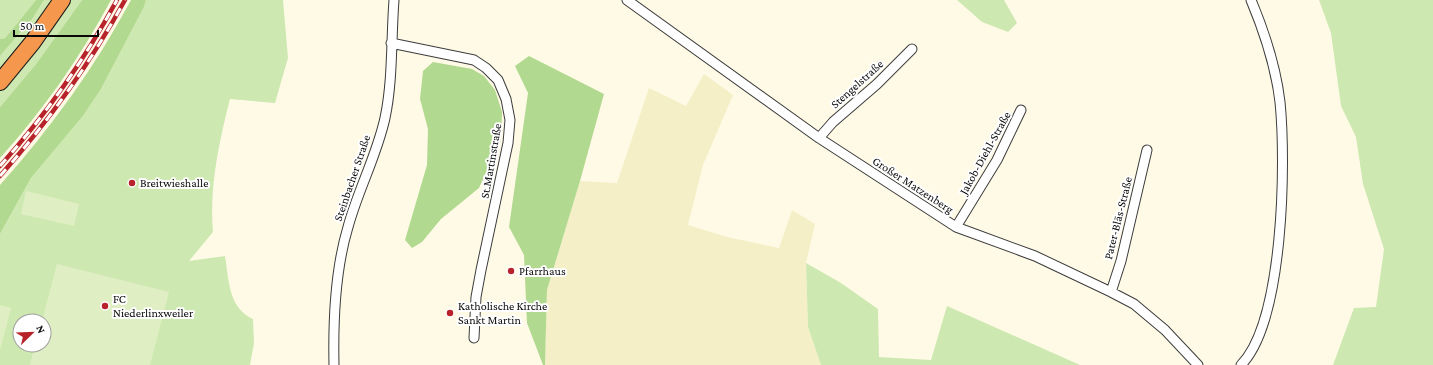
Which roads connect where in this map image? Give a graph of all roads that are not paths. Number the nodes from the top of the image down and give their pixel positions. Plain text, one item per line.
1 (62, 0) edge
2 (394, 0) edge
3 (627, 0) edge
4 (1250, 0) edge
5 (391, 43) junction
6 (912, 49) dead end
7 (0, 82) edge
8 (1021, 110) dead end
9 (819, 138) junction
10 (1147, 150) dead end
11 (956, 227) junction
12 (1111, 292) junction
13 (474, 338) dead end
14 (334, 365) edge
15 (1198, 365) edge
16 (1241, 365) edge

1 - 7 highway
2 - 5 street, Steinbacher Straße
3 - 9 street, Großer Matzenberg
4 - 16 street
5 - 13 street, St.Martinstraße
5 - 14 street, Steinbacher Straße
6 - 9 street, Stengelstraße
8 - 11 street, Jakob-Diehl-Straße
9 - 11 street, Großer Matzenberg
10 - 12 street, Pater-Bläs-Straße
11 - 12 street, Großer Matzenberg
12 - 15 street, Großer Matzenberg

